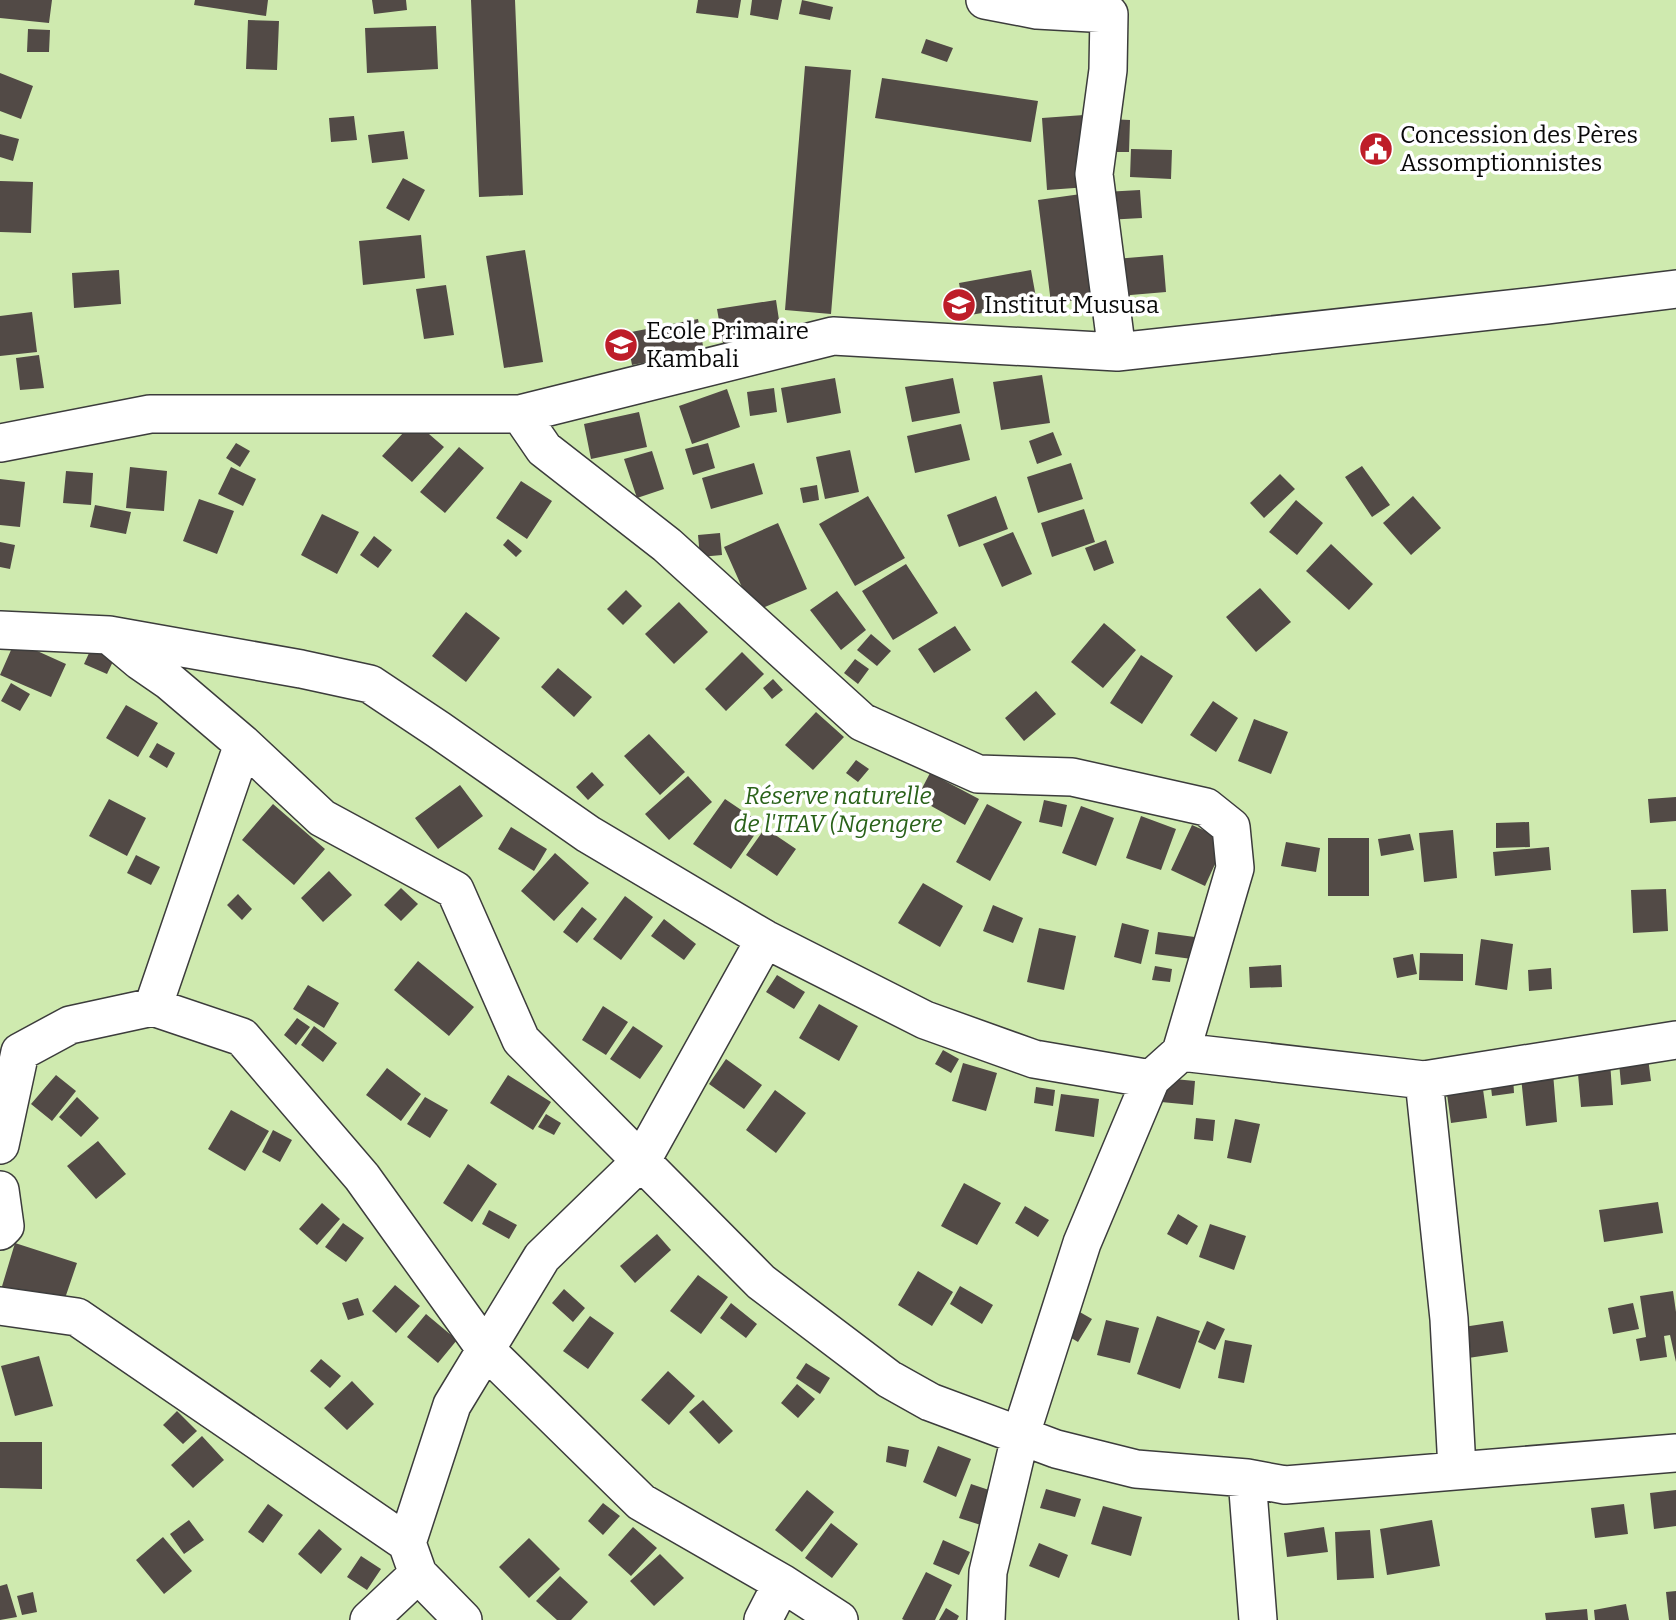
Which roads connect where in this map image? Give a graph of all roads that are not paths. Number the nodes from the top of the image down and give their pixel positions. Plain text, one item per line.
1 (985, 0) edge
2 (1676, 289) edge
3 (1117, 352) junction
4 (520, 414) junction
5 (0, 443) edge
6 (0, 630) edge
7 (109, 635) junction
8 (243, 744) junction
9 (765, 939) junction
10 (153, 1007) junction
11 (1676, 1040) edge
12 (1181, 1052) junction
13 (1151, 1079) junction
14 (1424, 1080) junction
15 (0, 1145) edge
16 (642, 1160) junction
17 (0, 1190) edge
18 (0, 1231) edge
19 (0, 1306) edge
20 (486, 1350) junction
21 (1020, 1437) junction
22 (1676, 1453) edge
23 (1457, 1469) junction
24 (1247, 1478) junction
25 (412, 1559) junction
26 (782, 1583) junction
27 (369, 1620) edge
28 (463, 1620) edge
29 (763, 1620) edge
30 (839, 1620) edge
31 (986, 1620) edge
32 (1258, 1620) edge

1 - 3 street
2 - 3 street
3 - 4 street
4 - 5 street
4 - 12 street
6 - 7 street
7 - 8 street
7 - 9 street
8 - 10 street
8 - 16 street
9 - 13 street
9 - 16 street
10 - 15 street
10 - 20 street
11 - 14 street
12 - 13 street
12 - 14 street
13 - 21 street
14 - 23 street
16 - 20 street
16 - 21 street
17 - 18 street
19 - 25 street
20 - 25 street
20 - 26 street
21 - 24 street
21 - 31 street
22 - 23 street
23 - 24 street
24 - 32 street
25 - 27 street
25 - 28 street
26 - 29 street
26 - 30 street

